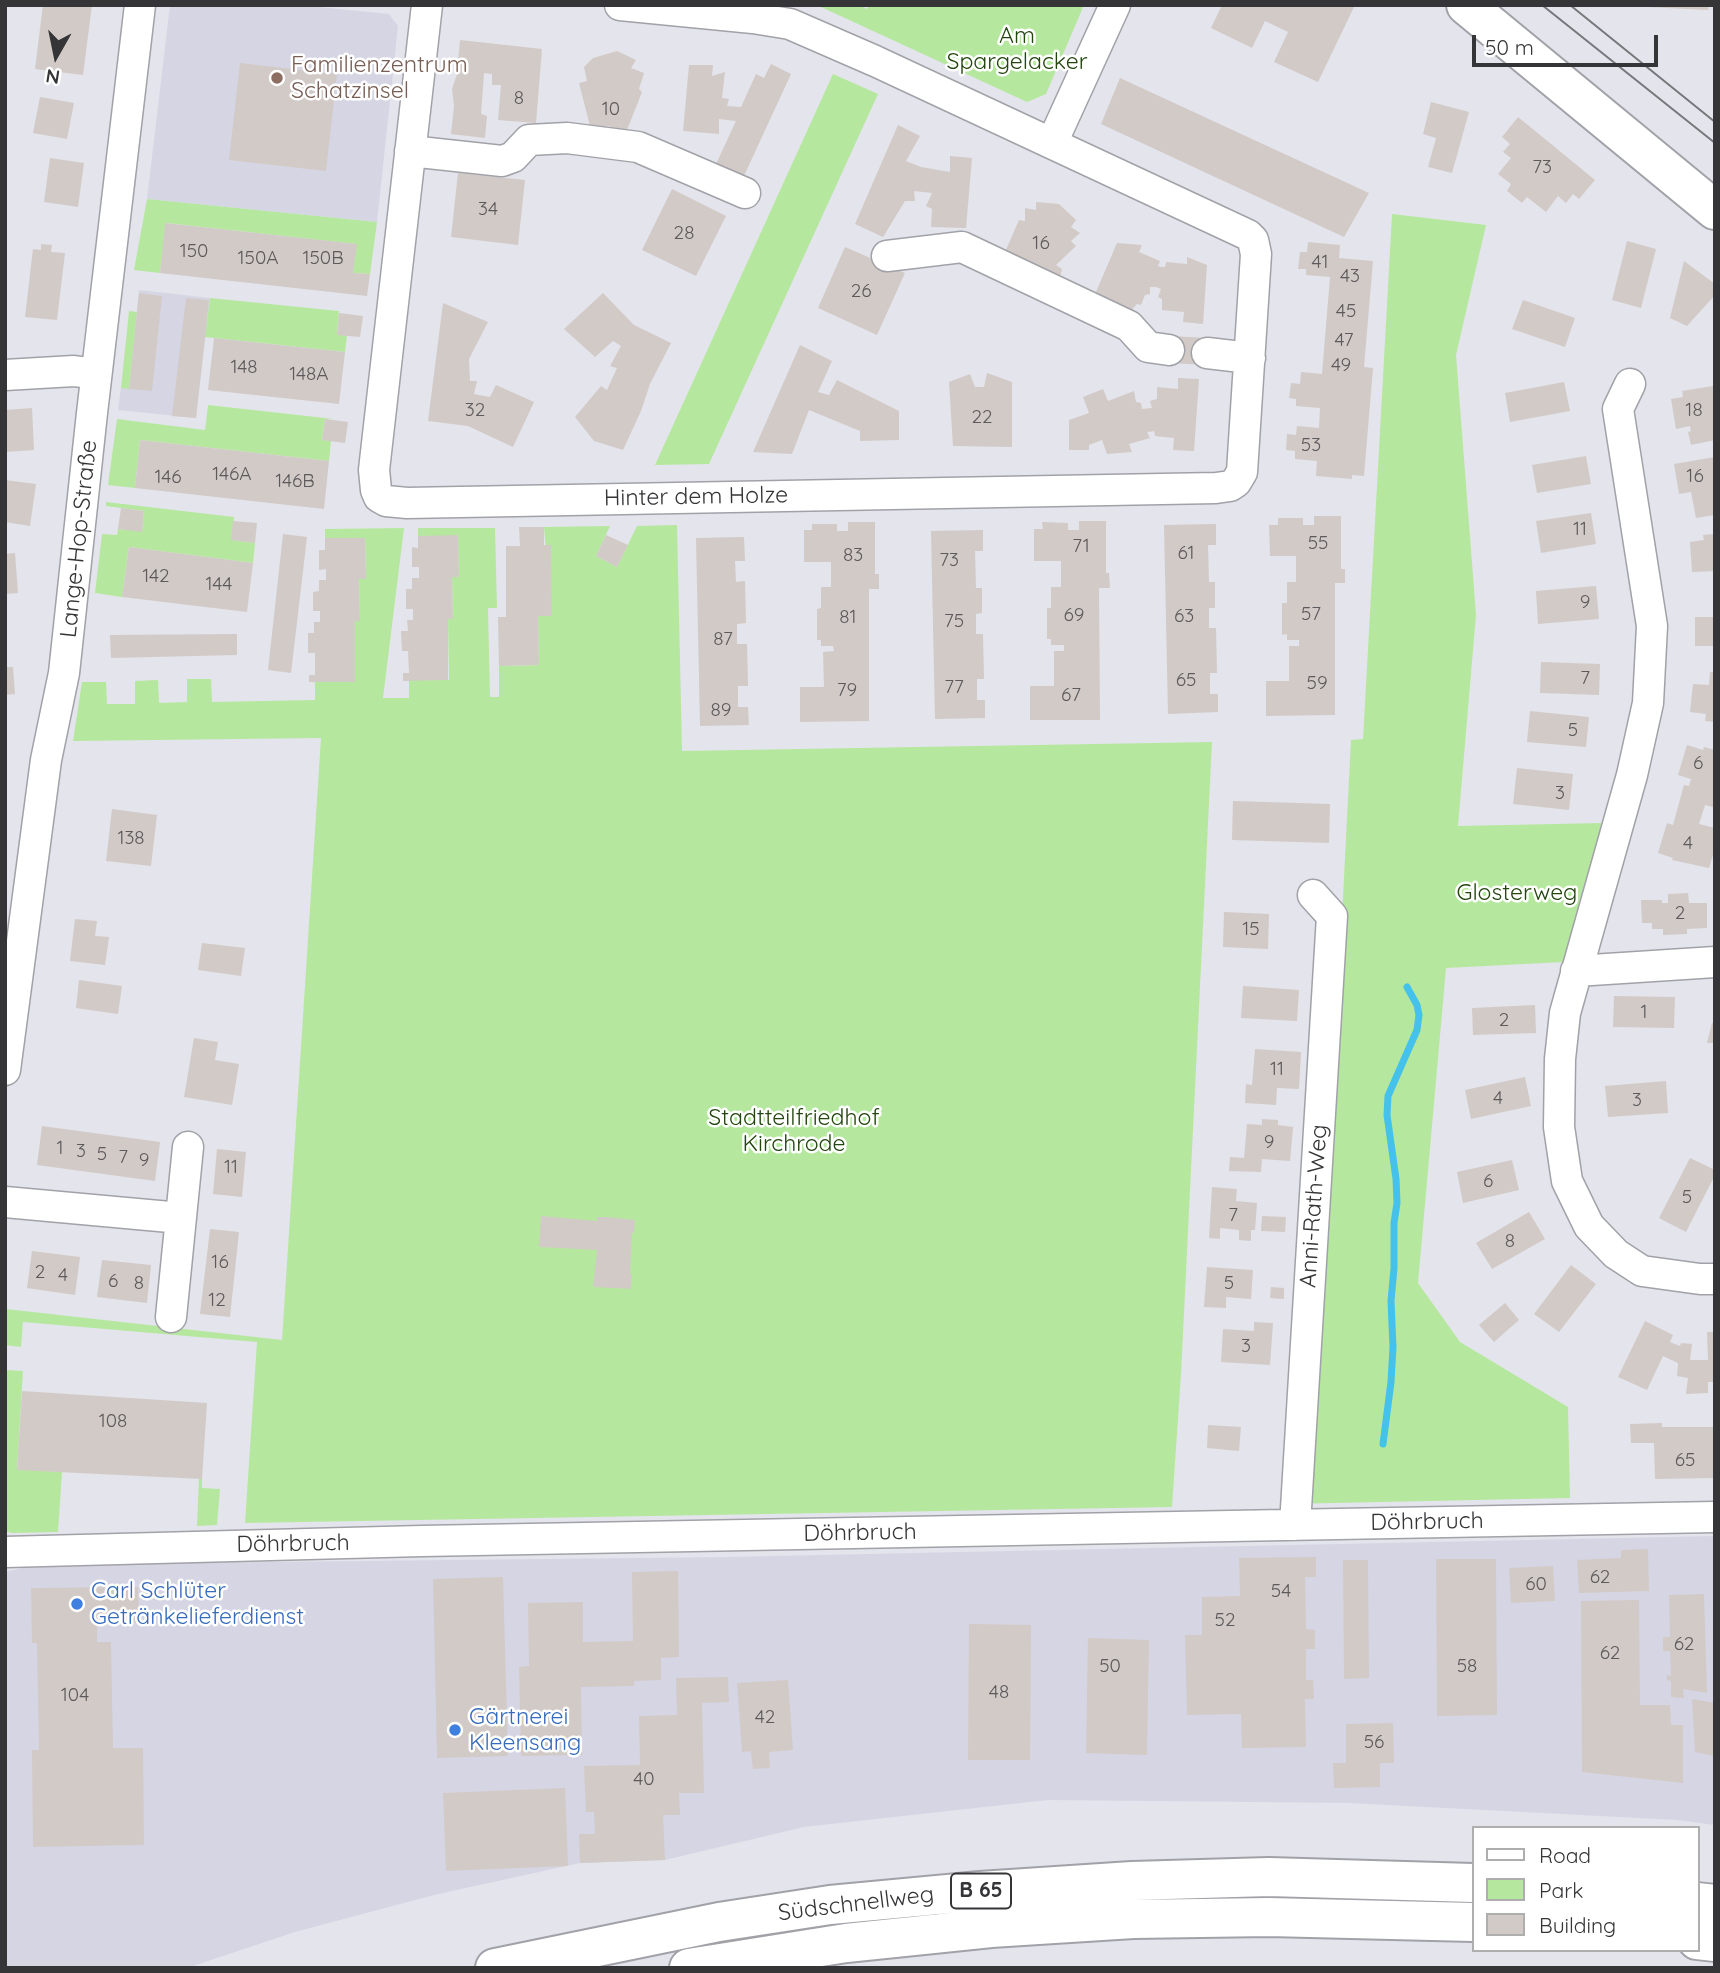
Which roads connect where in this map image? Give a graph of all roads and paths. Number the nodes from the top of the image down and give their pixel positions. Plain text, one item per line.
1 (140, 5) edge
2 (427, 5) edge
3 (620, 5) edge
4 (1115, 5) edge
5 (1466, 5) edge
6 (1052, 143) junction
7 (410, 151) junction
8 (745, 193) dead end
9 (1715, 210) edge
10 (887, 256) dead end
11 (1169, 349) dead end
12 (1207, 353) dead end
13 (1250, 358) junction
14 (5, 374) edge
15 (96, 374) junction
16 (1630, 384) dead end
17 (1313, 895) dead end
18 (1715, 962) edge
19 (1576, 971) junction
20 (11, 984) edge
21 (5, 1070) edge
22 (188, 1147) dead end
23 (5, 1202) edge
24 (181, 1219) junction
25 (1715, 1279) edge
26 (171, 1317) dead end
27 (1715, 1517) edge
28 (1295, 1525) junction
29 (5, 1552) edge
30 (1472, 1883) edge
31 (1472, 1922) edge
32 (495, 1968) edge
33 (689, 1968) edge

1 - 15 street, Lange-Hop-Straße
2 - 7 street, Hinter dem Holze
3 - 6 street, Hinter dem Holze
4 - 6 street
5 - 9 main road
6 - 13 street, Hinter dem Holze
7 - 8 street
7 - 13 street, Hinter dem Holze
10 - 11 street
12 - 13 street
14 - 15 street
15 - 20 street, Lange-Hop-Straße
16 - 19 street
17 - 28 street, Anni-Rath-Weg
18 - 19 street
19 - 25 street
20 - 21 street, Lange-Hop-Straße
22 - 24 street
23 - 24 street
24 - 26 street
27 - 28 street, Döhrbruch
28 - 29 street, Döhrbruch
30 - 32 main road, Südschnellweg / B 65
31 - 33 main road, Südschnellweg / B 65

